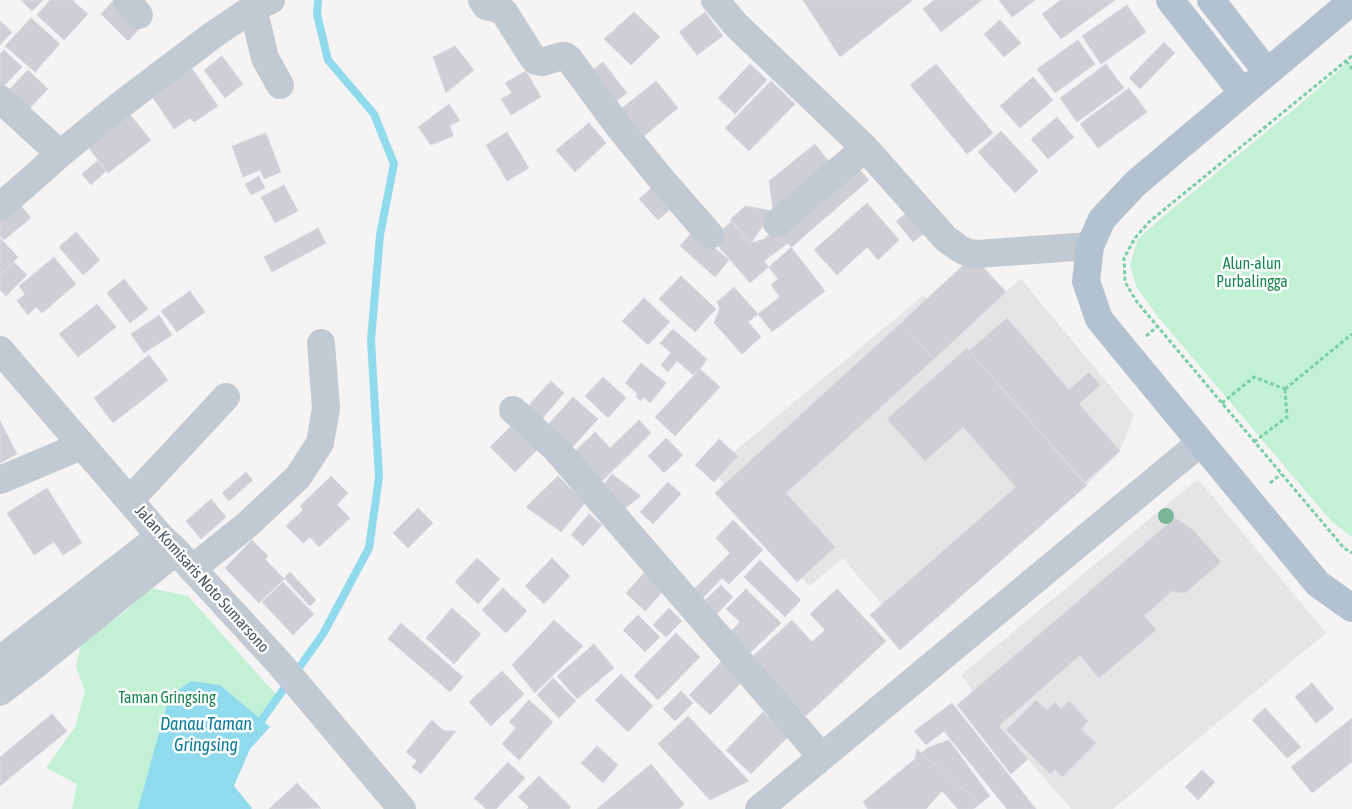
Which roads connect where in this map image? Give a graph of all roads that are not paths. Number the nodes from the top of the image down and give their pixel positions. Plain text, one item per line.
1 (715, 0) edge
2 (1170, 0) edge
3 (1211, 0) edge
4 (1352, 1) edge
5 (262, 4) edge
6 (501, 4) edge
7 (1267, 72) junction
8 (280, 85) dead end
9 (1243, 93) junction
10 (0, 100) edge
11 (865, 148) junction
12 (60, 154) junction
13 (0, 207) edge
14 (777, 223) dead end
15 (710, 235) dead end
16 (1090, 246) junction
17 (321, 343) dead end
18 (0, 350) edge
19 (226, 397) dead end
20 (513, 410) dead end
21 (1200, 442) junction
22 (81, 446) junction
23 (0, 480) edge
24 (130, 500) junction
25 (176, 552) junction
26 (1352, 608) edge
27 (18, 657) edge
28 (0, 692) edge
29 (822, 757) junction
30 (769, 806) edge
31 (402, 809) edge

1 - 11 street
2 - 9 main road
3 - 7 main road
4 - 7 main road
5 - 8 street
5 - 12 street
6 - 15 street
7 - 9 main road
9 - 16 main road
10 - 12 street
11 - 14 street
11 - 16 street
12 - 13 street
16 - 21 main road
17 - 25 street
18 - 22 street, Jalan Komisaris Noto Sumarsono
19 - 24 street
20 - 29 street
21 - 26 main road
21 - 29 street
22 - 23 street
22 - 24 street, Jalan Komisaris Noto Sumarsono
24 - 25 street, Jalan Komisaris Noto Sumarsono
25 - 27 street
25 - 31 street, Jalan Komisaris Noto Sumarsono
27 - 28 street
29 - 30 street

